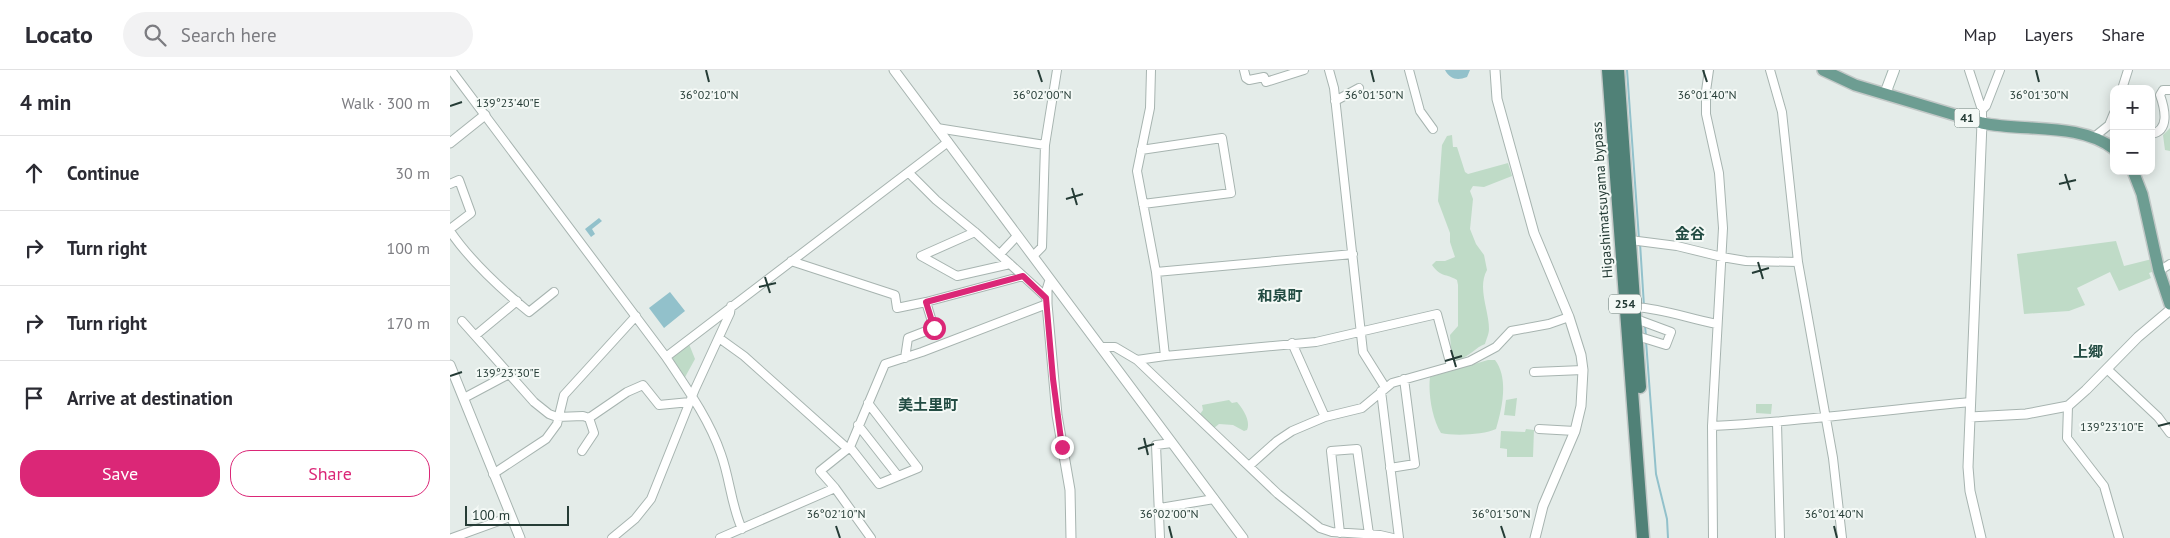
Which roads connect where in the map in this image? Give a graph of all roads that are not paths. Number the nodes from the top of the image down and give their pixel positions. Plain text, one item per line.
1 (451, 70) edge
2 (894, 70) edge
3 (1057, 70) edge
4 (1151, 70) edge
5 (1244, 70) edge
6 (1304, 70) edge
7 (1329, 70) edge
8 (1409, 70) edge
9 (1494, 70) edge
10 (1608, 70) edge
11 (1618, 70) edge
12 (1709, 70) edge
13 (1770, 70) edge
14 (1823, 70) edge
15 (1894, 70) edge
16 (1969, 70) edge
17 (2000, 70) edge
18 (2128, 70) edge
19 (2123, 85) edge
20 (1359, 88) dead end
21 (2170, 90) edge
22 (1885, 94) junction
23 (1335, 101) junction
24 (1982, 110) junction
25 (485, 115) junction
26 (1982, 123) junction
27 (2110, 127) edge
28 (937, 128) junction
29 (1434, 129) dead end
30 (2155, 134) edge
31 (2094, 137) junction
32 (948, 142) junction
33 (450, 143) edge
34 (1045, 145) junction
35 (2110, 146) edge
36 (1141, 150) junction
37 (909, 173) junction
38 (2136, 175) edge
39 (450, 184) edge
40 (1143, 204) junction
41 (450, 230) edge
42 (975, 232) junction
43 (1017, 236) junction
44 (1630, 240) junction
45 (454, 244) edge
46 (1000, 254) junction
47 (1353, 254) junction
48 (1033, 256) junction
49 (1722, 257) junction
50 (791, 261) junction
51 (1798, 262) junction
52 (1010, 264) junction
53 (2170, 264) edge
54 (2160, 271) junction
55 (1156, 272) junction
56 (1023, 276) junction
57 (1050, 280) junction
58 (554, 292) dead end
59 (517, 301) junction
60 (1046, 301) junction
61 (926, 302) junction
62 (2170, 304) edge
63 (731, 306) junction
64 (2170, 310) edge
65 (1635, 313) junction
66 (636, 316) junction
67 (1569, 317) junction
68 (462, 321) dead end
69 (1717, 324) junction
70 (1362, 331) junction
71 (476, 335) junction
72 (1637, 336) junction
73 (719, 338) junction
74 (1292, 343) junction
75 (1101, 347) junction
76 (1164, 356) junction
77 (666, 357) junction
78 (905, 358) junction
79 (1137, 360) junction
80 (450, 365) edge
81 (1451, 366) junction
82 (2107, 368) junction
83 (1584, 370) junction
84 (1534, 372) dead end
85 (509, 374) junction
86 (1404, 379) junction
87 (1383, 389) junction
88 (464, 398) junction
89 (691, 399) junction
90 (1971, 402) junction
91 (868, 404) junction
92 (2068, 406) junction
93 (557, 417) junction
94 (1325, 417) junction
95 (1825, 417) junction
96 (1970, 417) junction
97 (589, 418) junction
98 (1777, 423) junction
99 (858, 425) junction
100 (1712, 426) junction
101 (1539, 429) dead end
102 (1575, 431) junction
103 (2170, 433) edge
104 (1172, 443) junction
105 (849, 448) junction
106 (582, 451) dead end
107 (1250, 466) junction
108 (1390, 468) junction
109 (493, 474) junction
110 (898, 476) junction
111 (835, 488) junction
112 (1214, 499) junction
113 (1160, 508) junction
114 (510, 517) junction
115 (742, 529) junction
116 (1340, 533) junction
117 (1369, 534) junction
118 (452, 538) edge
119 (520, 538) edge
120 (612, 538) edge
121 (723, 538) edge
122 (871, 538) edge
123 (1071, 538) edge
124 (1160, 538) edge
125 (1242, 538) edge
126 (1393, 538) edge
127 (1399, 538) edge
128 (1535, 538) edge
129 (1643, 538) edge
130 (1651, 538) edge
131 (1713, 538) edge
132 (1780, 538) edge
133 (1842, 538) edge
134 (1982, 538) edge
135 (2119, 538) edge

1 - 25 street
2 - 28 street
3 - 34 street
4 - 36 street
5 - 6 street
7 - 23 street
8 - 29 street
9 - 67 street
10 - 129 highway, Higashimatsuyama bypass / 254
11 - 44 highway, Higashimatsuyama bypass / 254
12 - 49 street
13 - 51 street
14 - 22 main road, 41
15 - 22 main road
16 - 24 street
17 - 24 street
18 - 19 street
20 - 23 street
21 - 30 street
22 - 26 main road, 41
23 - 47 street
24 - 26 street
25 - 33 street
25 - 66 street
26 - 31 main road, 41
26 - 90 street
27 - 31 street
28 - 32 street
28 - 34 street
31 - 35 main road, 41
32 - 37 street
32 - 43 street
34 - 48 street
36 - 40 street
36 - 40 street
37 - 42 street
37 - 50 street
38 - 54 main road
39 - 41 street
40 - 55 street
41 - 45 street
42 - 46 street
42 - 52 street
43 - 46 street
43 - 48 street
44 - 49 street
44 - 65 highway, Higashimatsuyama bypass / 254
45 - 59 street
46 - 52 street
47 - 55 street
47 - 70 street
48 - 57 street
49 - 51 street
49 - 69 street
50 - 61 street
50 - 63 street
51 - 95 street
52 - 56 street
53 - 54 street
54 - 62 main road
55 - 76 street
56 - 60 street
56 - 61 street
57 - 60 street
57 - 75 street
58 - 59 street
59 - 71 street
60 - 78 street
60 - 123 street
61 - 78 street
63 - 73 street
63 - 77 street
64 - 82 street
65 - 69 street
65 - 72 highway, Higashimatsuyama bypass / 254
65 - 72 street
66 - 77 street
66 - 93 street
67 - 81 street
67 - 83 street
68 - 71 street
69 - 100 street
70 - 74 street
70 - 81 street
70 - 87 street
71 - 85 street
72 - 130 highway, Higashimatsuyama bypass / 254
73 - 89 street
73 - 105 street
74 - 76 street
74 - 94 street
75 - 79 street
75 - 104 street
76 - 79 street
77 - 89 street
78 - 91 street
79 - 107 street
80 - 88 street
81 - 86 street
82 - 92 street
82 - 103 street
83 - 84 street
83 - 102 street
85 - 88 street
85 - 93 street
86 - 87 street
86 - 108 street
87 - 94 street
87 - 108 street
88 - 109 street
89 - 97 street
89 - 115 street
89 - 120 street
90 - 95 street
90 - 96 street
91 - 99 street
91 - 110 street
92 - 96 street
92 - 135 street
93 - 97 street
93 - 109 street
94 - 107 street
95 - 98 street
95 - 133 street
96 - 134 street
97 - 106 street
98 - 100 street
98 - 132 street
99 - 105 street
99 - 110 street
100 - 131 street
101 - 102 street
102 - 128 street
104 - 112 street
104 - 113 street
105 - 110 street
105 - 111 street
107 - 116 street
108 - 127 street
109 - 114 street
111 - 115 street
111 - 122 street
112 - 113 street
112 - 125 street
113 - 124 street
114 - 118 street
114 - 119 street
115 - 121 street
116 - 117 street
116 - 117 street
117 - 126 street

